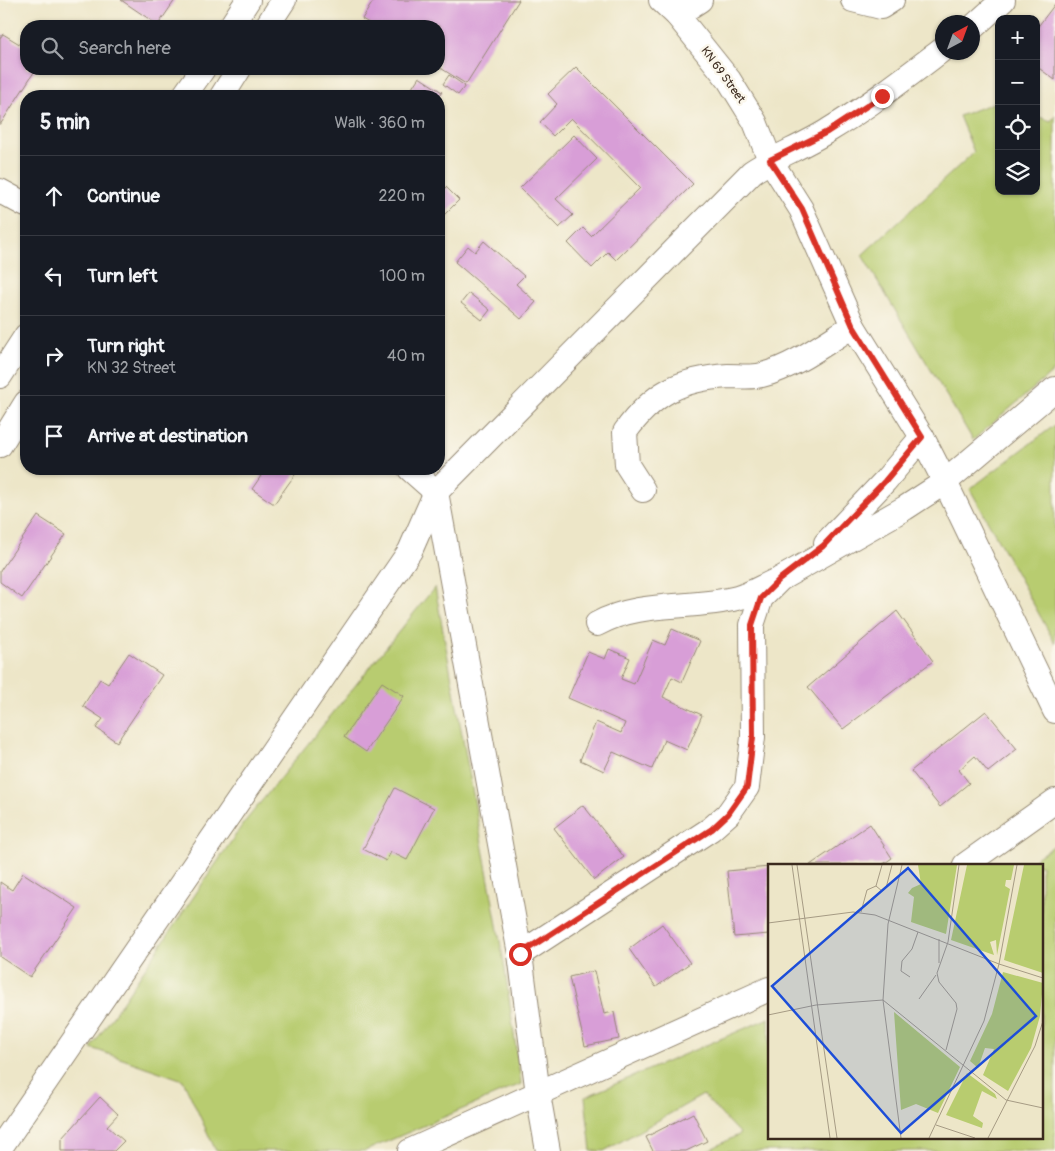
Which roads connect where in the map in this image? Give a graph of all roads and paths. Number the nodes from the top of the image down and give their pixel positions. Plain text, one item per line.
1 (248, 0) edge
2 (284, 0) edge
3 (700, 0) edge
4 (853, 0) edge
5 (892, 0) edge
6 (1003, 0) edge
7 (669, 7) edge
8 (235, 20) edge
9 (271, 20) edge
10 (980, 21) edge
11 (935, 55) edge
12 (198, 75) edge
13 (235, 75) edge
14 (188, 90) edge
15 (226, 90) edge
16 (770, 160) junction
17 (0, 191) edge
18 (20, 202) edge
19 (853, 326) junction
20 (20, 345) edge
21 (0, 376) edge
22 (1055, 389) edge
23 (20, 413) edge
24 (922, 437) junction
25 (0, 445) edge
26 (417, 475) edge
27 (946, 482) junction
28 (643, 490) dead end
29 (436, 492) junction
30 (780, 579) junction
31 (597, 624) dead end
32 (1055, 712) edge
33 (1055, 801) edge
34 (966, 864) edge
35 (520, 954) junction
36 (768, 989) edge
37 (538, 1094) junction
38 (0, 1148) edge
39 (410, 1151) edge
40 (548, 1151) edge

1 - 8 street
2 - 9 street
3 - 7 street
4 - 5 street
6 - 10 street
7 - 16 street, KN 69 Street
11 - 16 street
12 - 14 street
13 - 15 street
16 - 19 street, KN 69 Street
16 - 29 street
17 - 18 street
19 - 24 street, KN 69 Street
19 - 28 street
20 - 21 street
22 - 27 street
23 - 25 street
24 - 27 street, KN 69 Street
24 - 30 street
26 - 29 street
27 - 30 street
27 - 32 street, KN 69 Street
29 - 35 street
29 - 38 street
30 - 31 street
30 - 35 street
33 - 34 street
35 - 37 street
36 - 37 street
37 - 39 street
37 - 40 street

